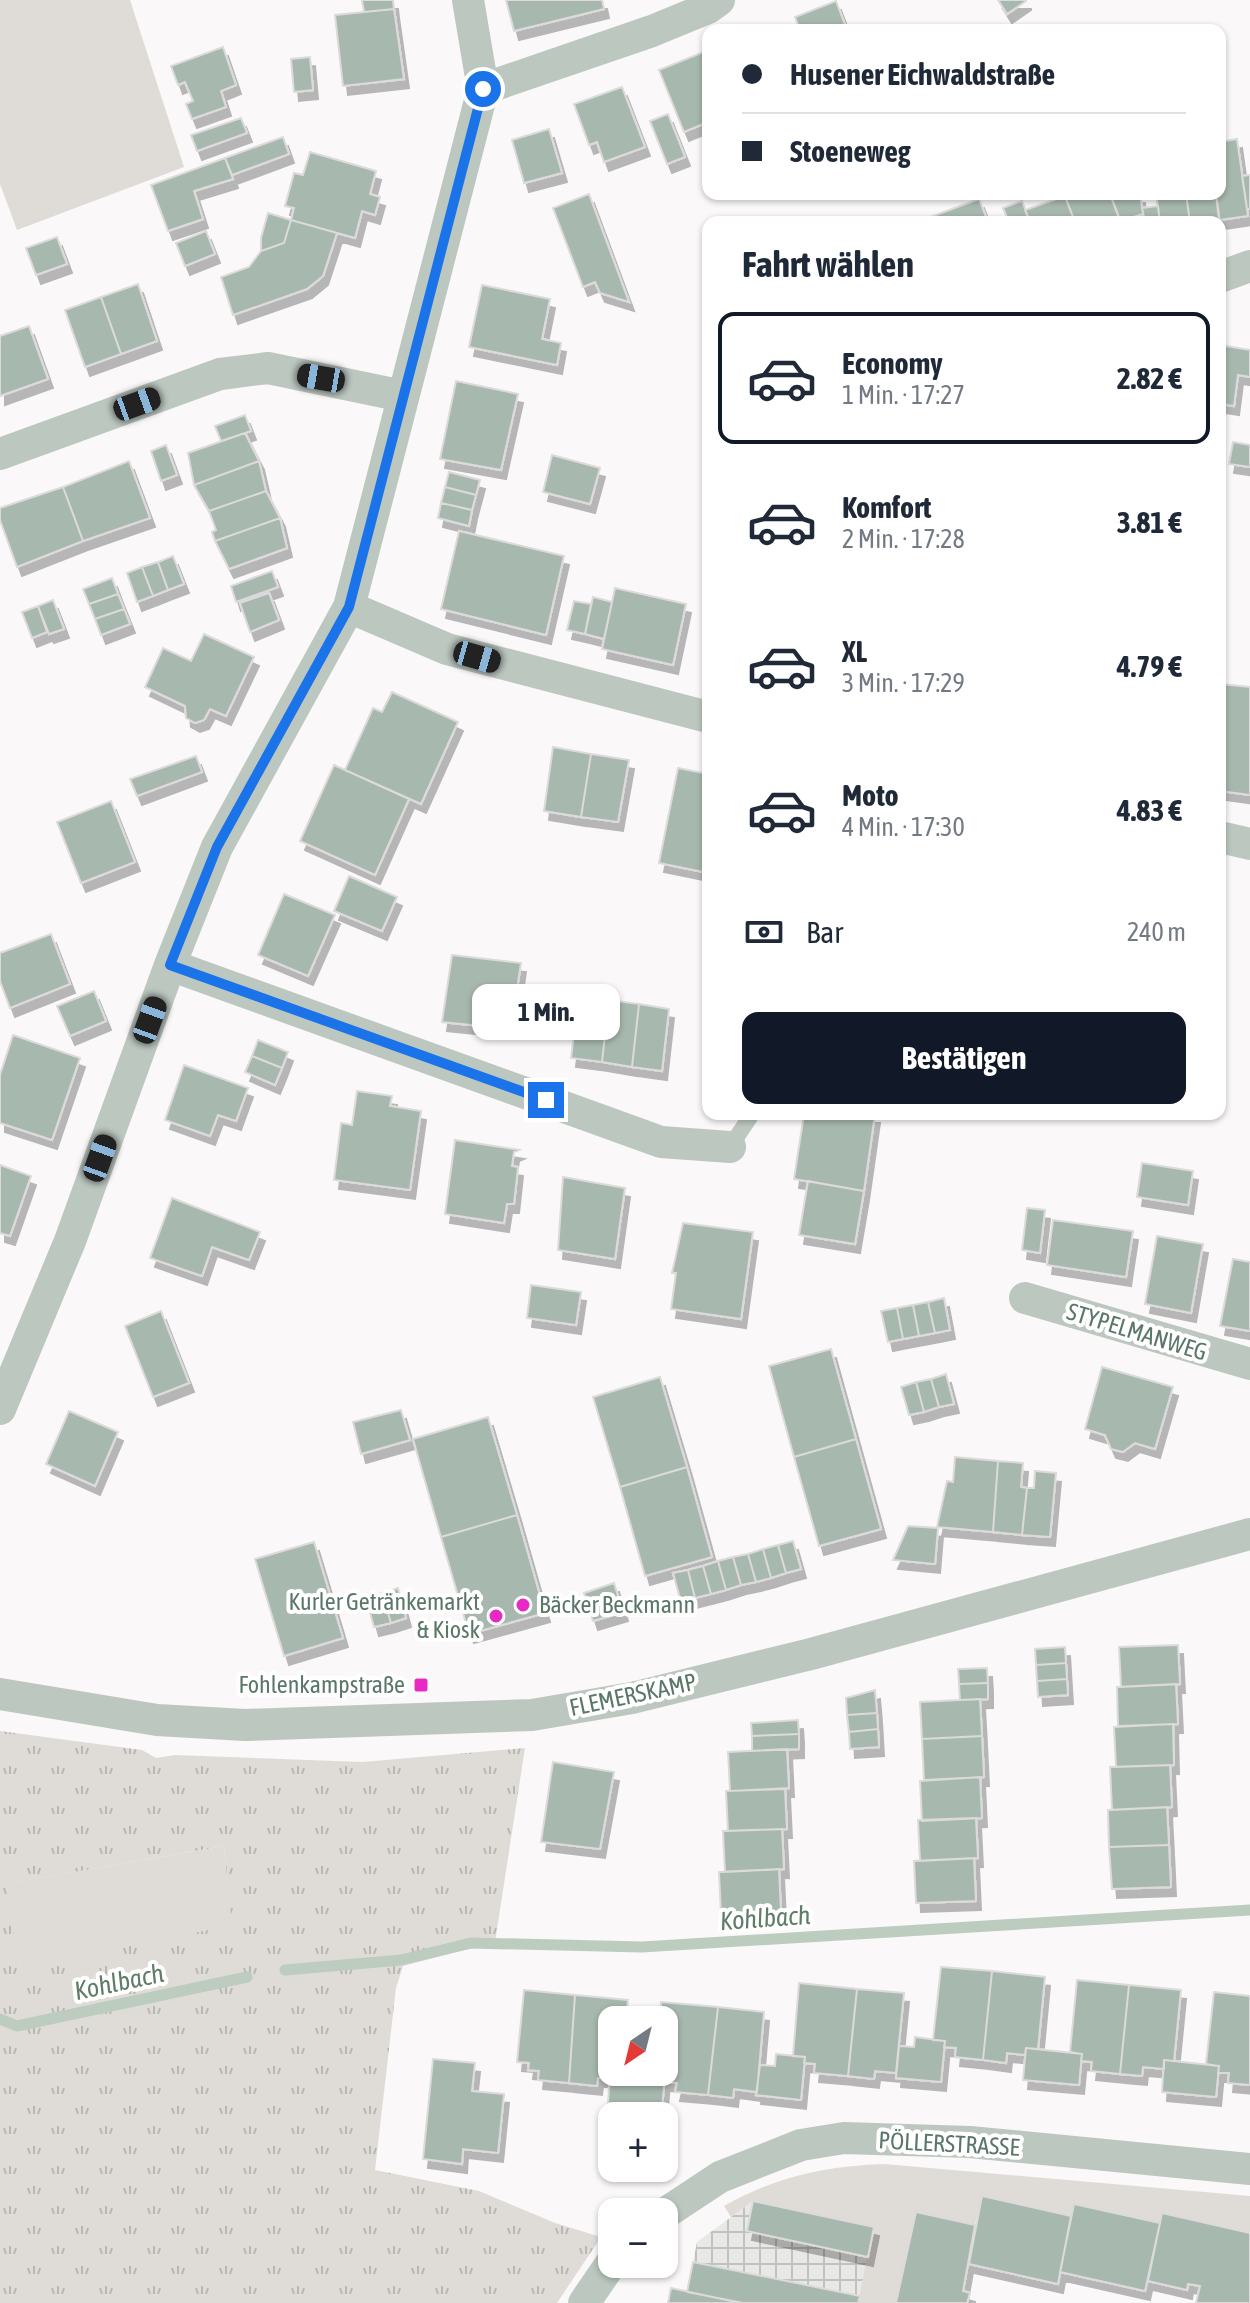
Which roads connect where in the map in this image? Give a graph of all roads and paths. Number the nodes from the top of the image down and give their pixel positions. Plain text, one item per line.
1 (468, 0) edge
2 (719, 0) edge
3 (483, 89) junction
4 (1250, 266) edge
5 (1226, 275) edge
6 (403, 396) junction
7 (0, 454) edge
8 (349, 607) junction
9 (702, 716) edge
10 (1226, 838) edge
11 (1250, 844) edge
12 (170, 965) junction
13 (748, 1120) edge
14 (730, 1147) joint
15 (1025, 1298) dead end
16 (1250, 1364) edge
17 (0, 1409) edge
18 (1250, 1534) edge
19 (0, 1694) edge
20 (1250, 2169) edge
21 (678, 2205) edge
22 (601, 2278) edge
23 (584, 2303) edge

1 - 3 street
2 - 3 street
3 - 6 street
4 - 5 street
6 - 7 street
6 - 8 street
8 - 9 street
8 - 12 street
10 - 11 street
12 - 14 street
12 - 17 street
13 - 14 lane
15 - 16 street, STYPELMANWEG
18 - 19 street, FLEMERSKAMP
20 - 21 street, PÖLLERSTRASSE
22 - 23 street

